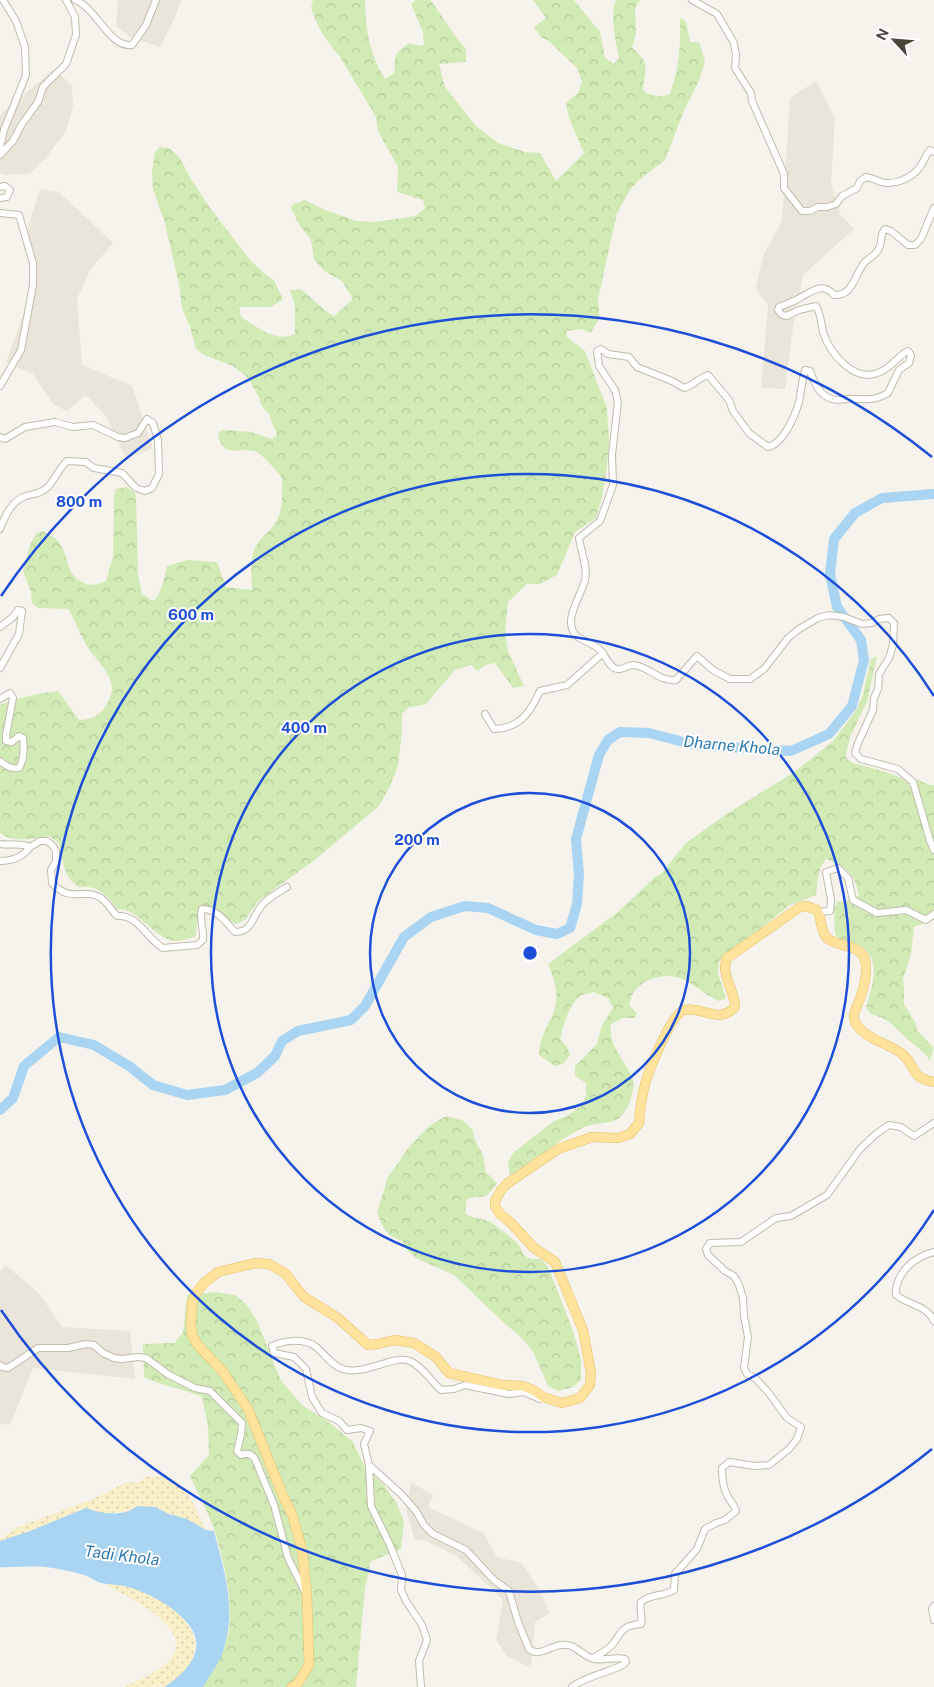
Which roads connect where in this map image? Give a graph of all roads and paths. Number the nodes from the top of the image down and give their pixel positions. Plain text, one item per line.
1 (4, 0) edge
2 (66, 0) edge
3 (75, 0) edge
4 (156, 0) edge
5 (692, 0) edge
6 (0, 147) edge
7 (932, 149) edge
8 (0, 155) edge
9 (0, 187) edge
10 (0, 198) edge
11 (934, 208) edge
12 (0, 213) edge
13 (0, 386) edge
14 (0, 437) edge
15 (0, 529) edge
16 (0, 627) edge
17 (603, 653) junction
18 (0, 668) edge
19 (0, 699) edge
20 (485, 714) dead end
21 (0, 761) edge
22 (0, 844) edge
23 (30, 848) junction
24 (934, 850) edge
25 (0, 861) edge
26 (287, 887) dead end
27 (818, 912) junction
28 (934, 914) edge
29 (934, 1082) edge
30 (934, 1123) edge
31 (934, 1252) edge
32 (934, 1321) edge
33 (0, 1366) edge
34 (543, 1397) junction
35 (369, 1465) junction
36 (307, 1596) junction
37 (934, 1606) edge
38 (934, 1620) edge
39 (592, 1659) junction
40 (295, 1686) edge
41 (421, 1687) edge
42 (572, 1687) edge

1 - 6 street
2 - 8 street
3 - 4 street
5 - 7 street
9 - 10 street
11 - 17 street
12 - 13 street
14 - 15 street
16 - 18 street
17 - 20 street
17 - 24 street
19 - 21 street
22 - 23 street
23 - 25 street
23 - 26 street
27 - 28 street
27 - 29 main road
27 - 34 main road
30 - 39 street
31 - 32 street
33 - 36 street
34 - 35 street
34 - 36 main road
35 - 39 street
35 - 41 street
36 - 40 main road
37 - 38 street
39 - 42 street

